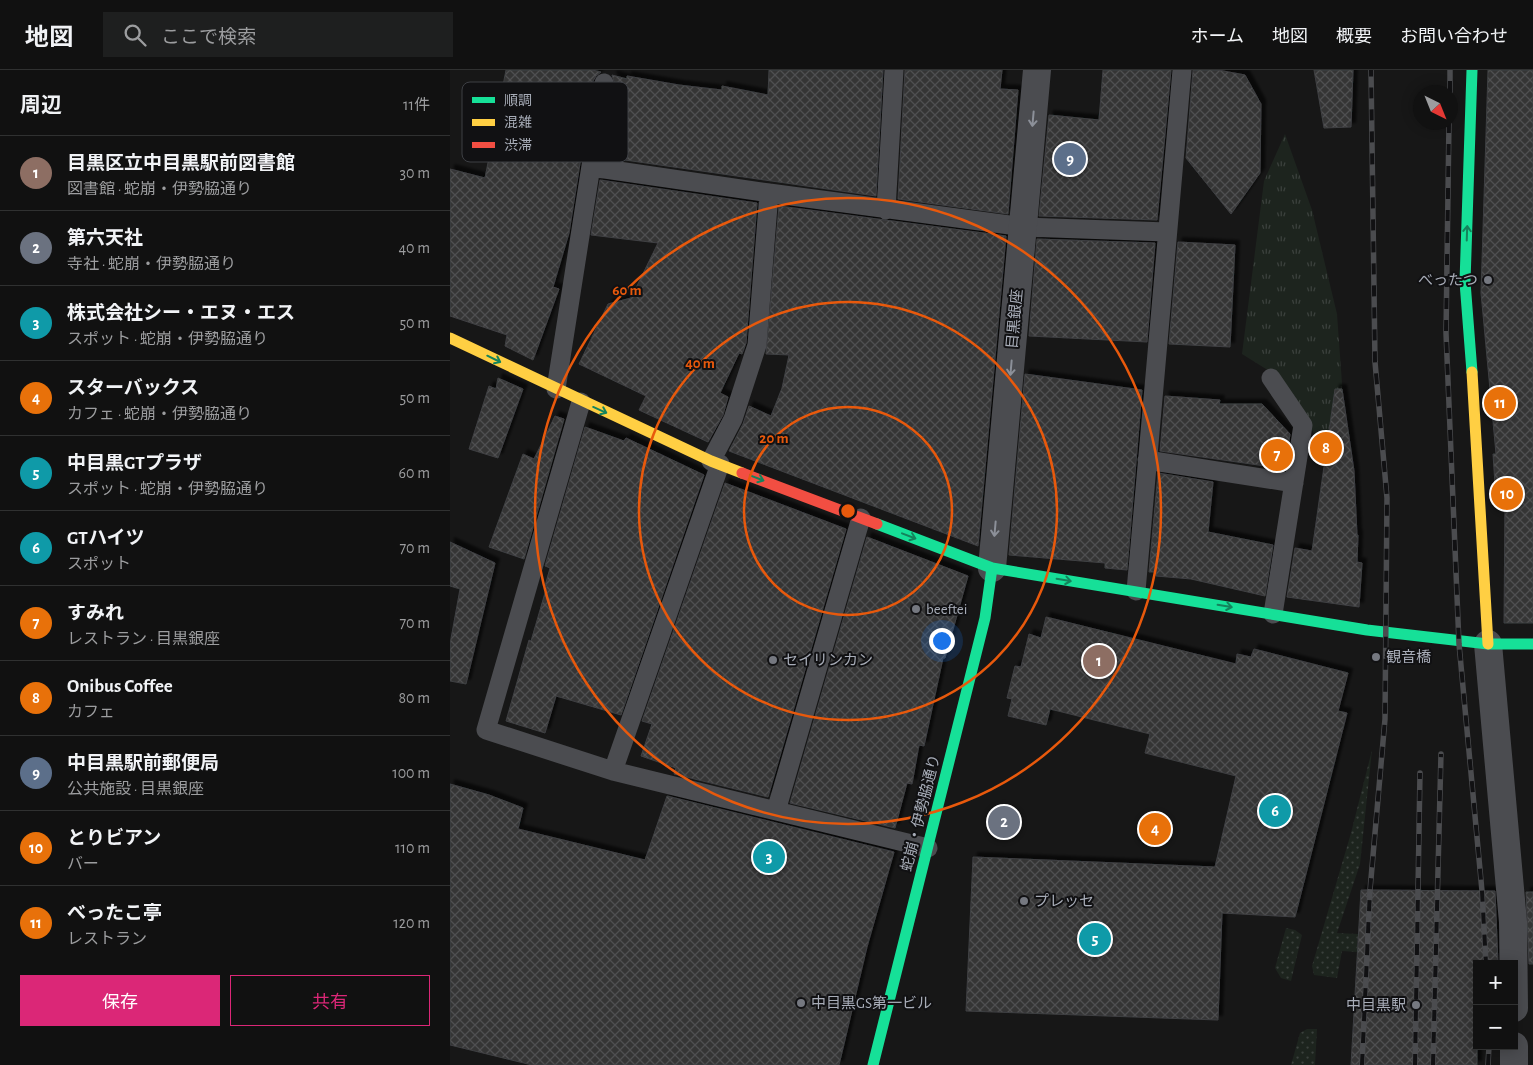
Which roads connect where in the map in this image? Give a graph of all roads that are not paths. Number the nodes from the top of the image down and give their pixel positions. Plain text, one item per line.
1 (894, 70) edge
2 (1037, 70) edge
3 (1182, 70) edge
4 (1472, 70) edge
5 (592, 162) edge
6 (591, 167) junction
7 (769, 193) junction
8 (886, 210) junction
9 (1024, 227) junction
10 (1167, 232) junction
11 (450, 338) edge
12 (1271, 378) dead end
13 (556, 389) junction
14 (581, 402) junction
15 (1148, 460) junction
16 (716, 462) junction
17 (1294, 483) junction
18 (861, 518) junction
19 (992, 568) junction
20 (1136, 591) junction
21 (1273, 614) junction
22 (1488, 644) junction
23 (1533, 644) edge
24 (613, 771) junction
25 (776, 811) junction
26 (928, 848) junction
27 (1514, 1005) edge
28 (1514, 1050) edge
29 (873, 1065) edge
30 (1514, 1065) edge

1 - 8 lane
2 -> 9 street, 目黒銀座
3 - 10 lane
22 -> 4 street
5 - 6 lane
6 - 7 lane
6 - 13 lane
7 - 8 lane
7 - 16 lane
8 - 9 lane
9 - 10 lane
9 -> 19 street, 目黒銀座
10 - 15 lane
11 -> 13 street
12 - 17 lane
13 - 14 street
14 -> 16 street
14 - 24 lane
15 - 17 lane
15 - 20 lane
16 -> 18 street
16 - 24 lane
17 - 21 lane
18 -> 19 street
18 - 25 lane
19 -> 20 street
19 - 26 street, 蛇崩・伊勢脇通り
20 -> 21 street
21 - 22 street
22 - 23 street
22 - 27 street
24 - 25 lane
25 - 26 lane
26 - 29 street, 蛇崩・伊勢脇通り
28 - 30 street

